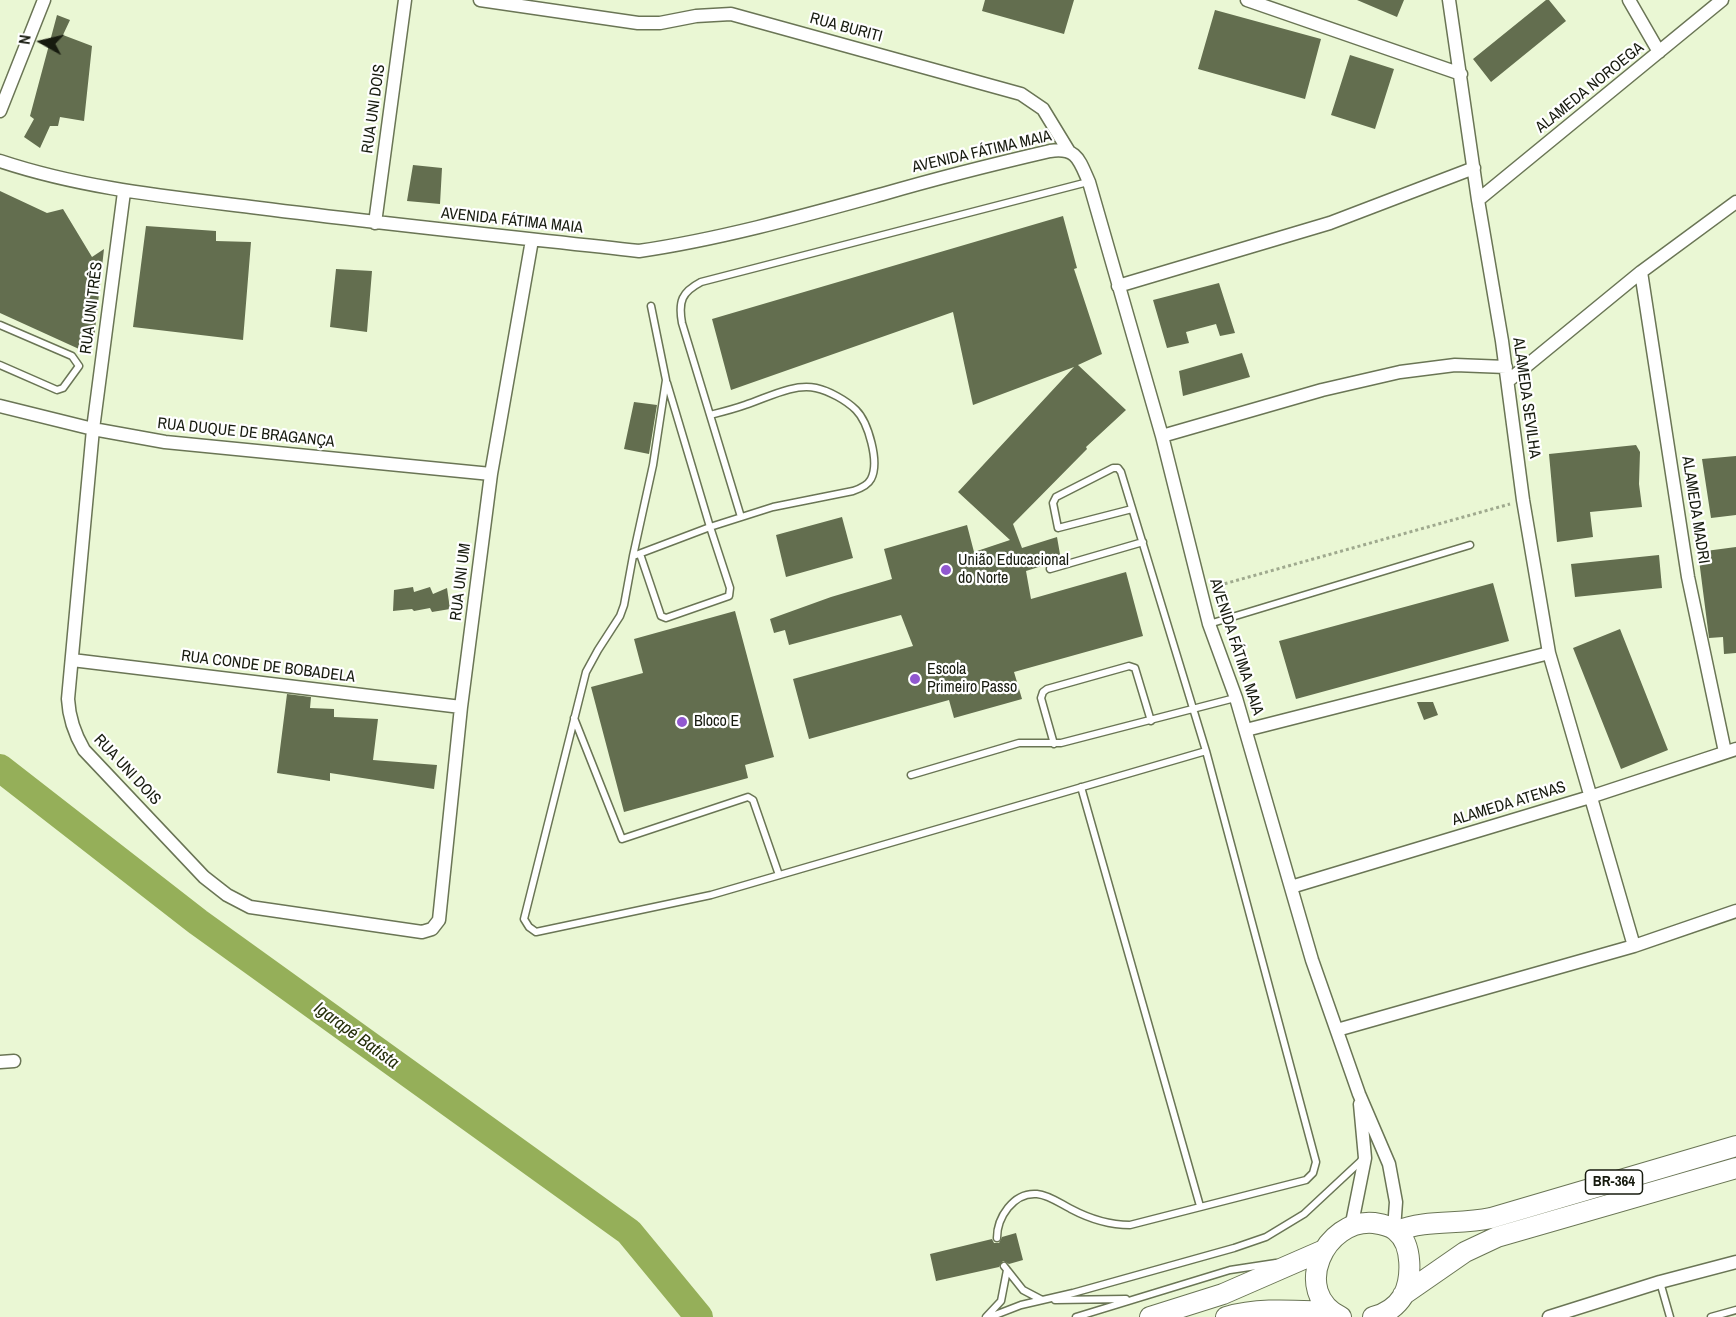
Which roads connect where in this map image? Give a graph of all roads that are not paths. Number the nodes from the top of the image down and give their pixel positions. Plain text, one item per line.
1 (44, 0) edge
2 (405, 0) edge
3 (480, 0) edge
4 (1247, 0) edge
5 (1449, 0) edge
6 (1629, 0) edge
7 (1722, 0) edge
8 (1659, 52) junction
9 (1461, 74) junction
10 (0, 111) edge
11 (1068, 150) junction
12 (0, 161) edge
13 (1474, 168) junction
14 (1089, 182) junction
15 (124, 192) junction
16 (1478, 200) junction
17 (1736, 202) edge
18 (375, 223) junction
19 (532, 240) junction
20 (1641, 272) junction
21 (1118, 286) junction
22 (651, 306) dead end
23 (0, 325) edge
24 (0, 364) edge
25 (1506, 367) junction
26 (666, 380) junction
27 (1508, 381) junction
28 (0, 406) edge
29 (710, 416) junction
30 (93, 429) junction
31 (1162, 436) junction
32 (491, 474) junction
33 (1132, 509) junction
34 (741, 517) junction
35 (711, 527) junction
36 (1143, 542) junction
37 (1470, 545) dead end
38 (636, 555) junction
39 (1050, 569) dead end
40 (1209, 624) junction
41 (1549, 653) junction
42 (72, 660) junction
43 (1236, 698) junction
44 (461, 707) junction
45 (1192, 709) junction
46 (574, 717) junction
47 (1151, 721) junction
48 (1246, 730) junction
49 (1054, 744) junction
50 (1731, 750) edge
51 (1206, 751) junction
52 (911, 776) dead end
53 (1081, 787) junction
54 (1590, 797) junction
55 (779, 875) junction
56 (1291, 887) junction
57 (1736, 911) edge
58 (432, 929) joint
59 (1634, 946) junction
60 (1337, 1030) junction
61 (14, 1061) dead end
62 (0, 1062) edge
63 (1359, 1094) junction
64 (1736, 1146) edge
65 (1365, 1158) junction
66 (1736, 1168) edge
67 (1200, 1206) junction
68 (1351, 1227) junction
69 (1395, 1230) junction
70 (997, 1238) dead end
71 (1324, 1250) junction
72 (1303, 1258) junction
73 (1736, 1262) edge
74 (1660, 1282) junction
75 (1403, 1295) junction
76 (1136, 1298) junction
77 (1041, 1300) junction
78 (1736, 1310) edge
79 (1336, 1315) edge
80 (988, 1317) edge
81 (1076, 1317) edge
82 (1150, 1317) edge
83 (1226, 1317) edge
84 (1373, 1317) edge
85 (1549, 1317) edge
86 (1670, 1317) edge
87 (1711, 1317) edge

1 - 10 street
2 - 18 street, RUA UNI DOIS
3 - 11 street, RUA BURITI
4 - 9 street
5 - 9 street, ALAMEDA SEVILHA
6 - 8 street
7 - 8 street, ALAMEDA NOROEGA
8 - 16 street, ALAMEDA NOROEGA
9 - 13 street, ALAMEDA SEVILHA
11 - 14 street, AVENIDA FÁTIMA MAIA
11 - 19 street, AVENIDA FÁTIMA MAIA
12 - 15 street, AVENIDA FÁTIMA MAIA
13 - 16 street, ALAMEDA SEVILHA
13 - 21 street
14 - 21 street, AVENIDA FÁTIMA MAIA
14 - 29 lane
15 - 18 street, AVENIDA FÁTIMA MAIA
15 - 30 street, RUA UNI TRÊS
16 - 25 street, ALAMEDA SEVILHA
17 - 20 street
18 - 19 street, AVENIDA FÁTIMA MAIA
19 - 32 street, RUA UNI UM
20 - 27 street
20 - 50 street, ALAMEDA MADRI
21 - 31 street, AVENIDA FÁTIMA MAIA
22 - 26 lane
23 - 24 lane
25 - 27 street, ALAMEDA SEVILHA
25 - 31 street
26 - 35 lane
26 - 38 lane
27 - 41 street, ALAMEDA SEVILHA
28 - 30 street, RUA DUQUE DE BRAGANÇA
29 - 34 lane
29 - 34 lane
30 - 32 street, RUA DUQUE DE BRAGANÇA
30 - 42 street, RUA UNI DOIS
31 - 40 street, AVENIDA FÁTIMA MAIA
32 - 44 street, RUA UNI UM
33 - 33 lane
33 - 36 lane
34 - 35 lane
35 - 38 lane
35 - 38 lane
36 - 39 lane
36 - 45 lane
37 - 40 lane
38 - 46 lane
40 - 43 street, AVENIDA FÁTIMA MAIA
41 - 48 street
41 - 54 street, ALAMEDA SEVILHA
42 - 44 street, RUA CONDE DE BOBADELA
42 - 58 street, RUA UNI DOIS
43 - 45 lane
43 - 48 street, AVENIDA FÁTIMA MAIA
44 - 58 street, RUA UNI UM
45 - 47 lane
45 - 51 lane
46 - 55 lane
46 - 55 lane
47 - 49 lane
47 - 49 lane
48 - 56 street, AVENIDA FÁTIMA MAIA
49 - 52 lane
50 - 54 street, ALAMEDA ATENAS
51 - 53 lane
51 - 67 lane
53 - 55 lane
53 - 67 lane
54 - 56 street, ALAMEDA ATENAS
54 - 59 street, ALAMEDA SEVILHA
56 - 60 street, AVENIDA FÁTIMA MAIA
57 - 59 street
59 - 60 street
60 - 63 street, AVENIDA FÁTIMA MAIA
61 - 62 street
63 - 65 street, AVENIDA FÁTIMA MAIA
63 - 69 street, AVENIDA FÁTIMA MAIA
64 - 69 main road, BR-364
65 - 68 street, AVENIDA FÁTIMA MAIA
65 - 77 lane
66 - 75 main road, BR-364
67 - 70 lane
68 - 69 main road, BR-364
68 - 71 main road
69 - 75 main road
71 - 72 main road
71 - 79 main road
72 - 76 lane
72 - 82 main road
73 - 74 street
74 - 85 street
74 - 86 lane
75 - 84 main road, BR-364
76 - 77 lane
76 - 81 lane
77 - 80 lane
77 - 80 lane
78 - 87 lane
79 - 83 main road

